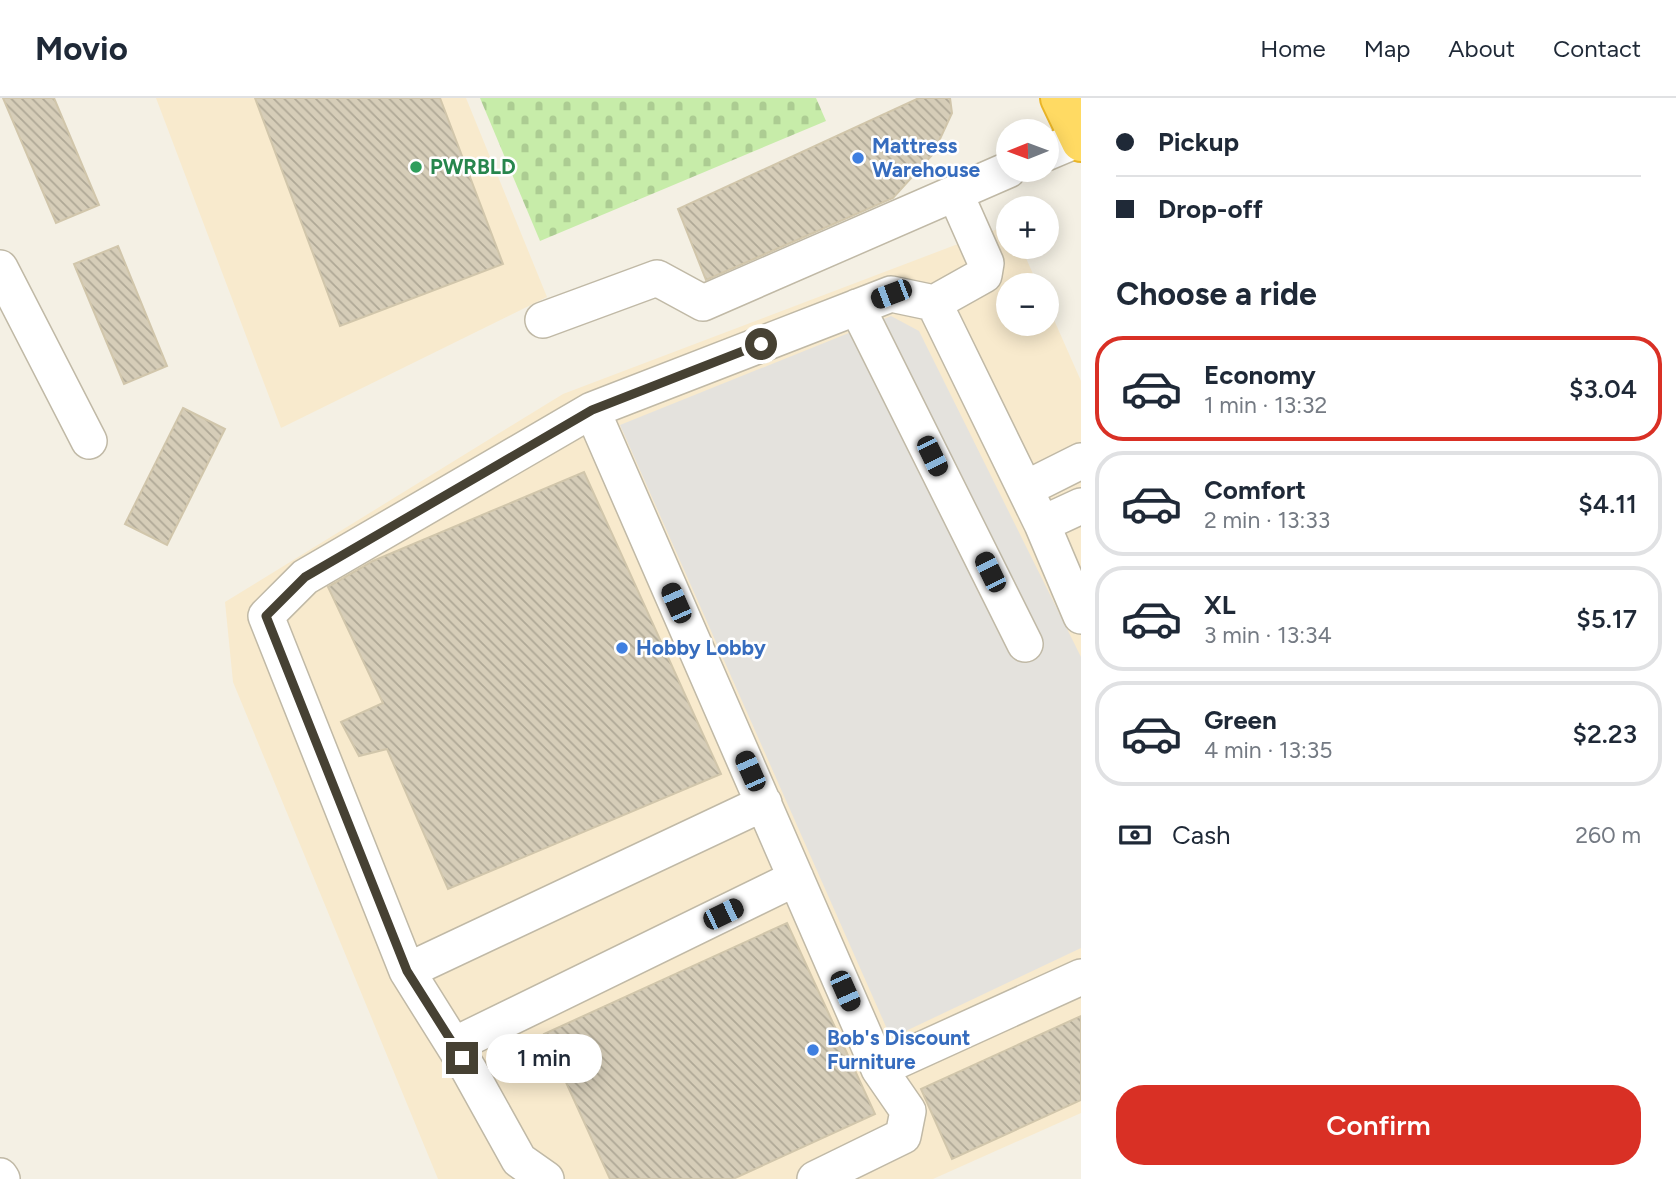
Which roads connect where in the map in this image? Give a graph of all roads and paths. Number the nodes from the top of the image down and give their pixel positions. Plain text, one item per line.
1 (1060, 98) edge
2 (1069, 145) edge
3 (996, 175) edge
4 (955, 193) junction
5 (0, 268) edge
6 (934, 303) junction
7 (857, 307) junction
8 (543, 320) dead end
9 (592, 410) junction
10 (89, 441) dead end
11 (1081, 461) edge
12 (1025, 489) junction
13 (1081, 506) edge
14 (1042, 524) junction
15 (1081, 616) edge
16 (1025, 644) dead end
17 (764, 803) junction
18 (796, 878) junction
19 (407, 971) junction
20 (1081, 978) edge
21 (454, 1045) junction
22 (879, 1069) junction
23 (546, 1179) edge
24 (815, 1179) edge

1 - 2 highway
3 - 4 street
4 - 6 street
4 - 8 street
5 - 10 street
6 - 7 street
6 - 12 street
7 - 9 street
7 - 16 street
9 - 17 street
9 - 19 street
11 - 12 street
12 - 14 street
13 - 14 street
14 - 15 street
17 - 18 street
17 - 19 street
18 - 21 street
18 - 22 street
19 - 21 street
20 - 22 street
21 - 23 street
22 - 24 street

